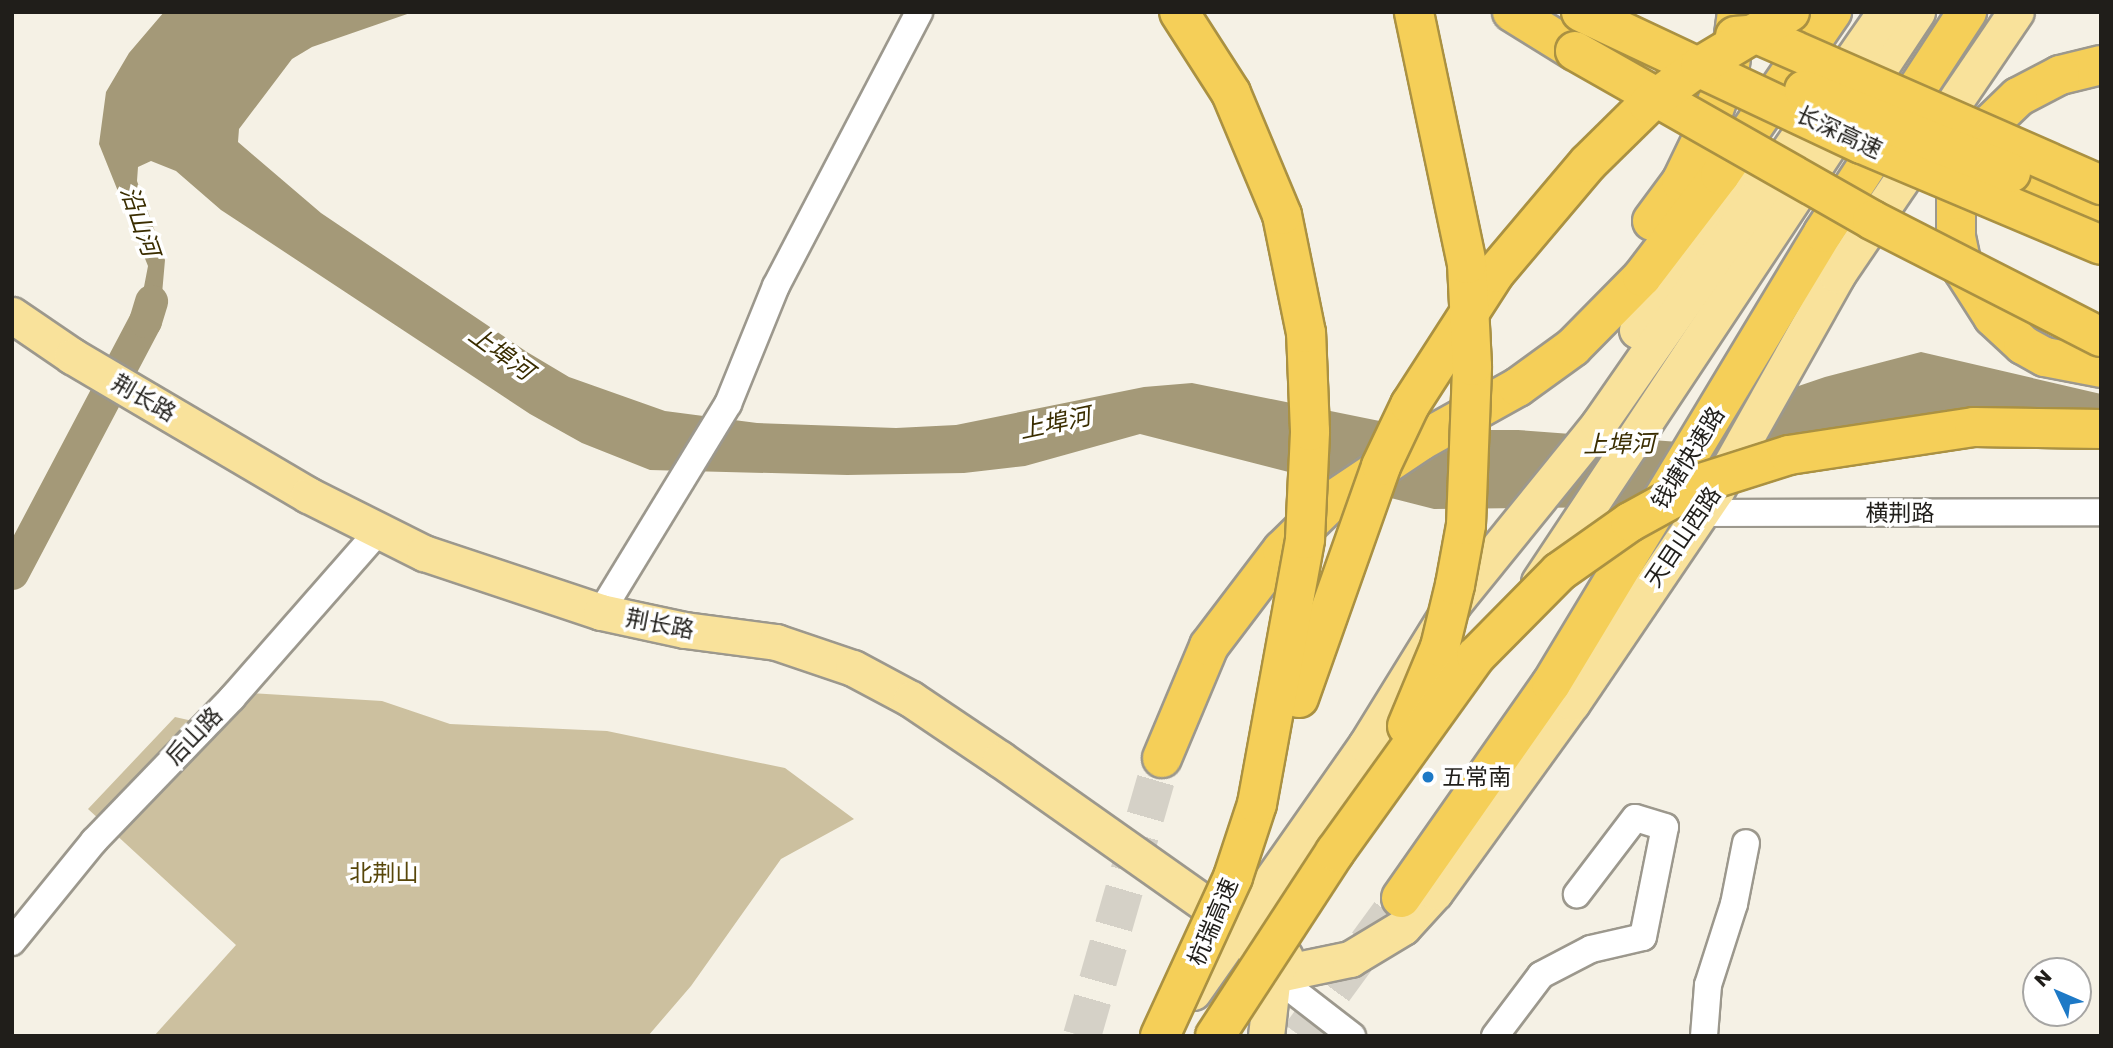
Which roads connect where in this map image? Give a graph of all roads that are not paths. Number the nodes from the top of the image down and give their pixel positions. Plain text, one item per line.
1 (919, 12) edge
2 (1180, 12) edge
3 (1414, 12) edge
4 (1513, 12) edge
5 (1581, 12) edge
6 (1625, 12) edge
7 (1737, 12) edge
8 (1790, 12) edge
9 (1832, 12) edge
10 (1853, 12) edge
11 (1885, 12) edge
12 (1917, 12) edge
13 (1935, 12) edge
14 (1967, 12) edge
15 (2016, 12) edge
16 (1683, 41) junction
17 (2101, 65) edge
18 (2101, 185) edge
19 (2101, 210) edge
20 (2101, 245) edge
21 (12, 315) edge
22 (2101, 337) edge
23 (2101, 368) edge
24 (1458, 419) junction
25 (1586, 423) junction
26 (2101, 429) edge
27 (1649, 433) junction
28 (1708, 501) junction
29 (2101, 512) edge
30 (378, 532) junction
31 (600, 612) junction
32 (1161, 758) tunnel mouth
33 (1257, 804) junction
34 (1746, 843) dead end
35 (1335, 852) junction
36 (1577, 894) dead end
37 (1401, 898) tunnel mouth
38 (1237, 926) junction
39 (12, 942) edge
40 (1273, 975) junction
41 (1161, 1036) edge
42 (1215, 1036) edge
43 (1266, 1036) edge
44 (1352, 1036) edge
45 (1495, 1036) edge
46 (1704, 1036) edge

1 - 31 street
2 - 33 highway, bridge
3 - 35 highway, bridge
4 - 22 highway, bridge
5 - 20 highway, 长深高速, bridge
6 - 16 highway, 长深高速
7 - 24 highway
8 - 33 highway, bridge
9 - 24 highway
10 - 25 main road
11 - 25 main road
12 - 27 main road
13 - 27 main road
14 - 37 highway, 钱塘快速路
15 - 28 main road, 天目山西路
16 - 18 highway, bridge
16 - 19 highway, 长深高速, bridge
17 - 23 highway
21 - 30 main road, 荆长路
24 - 32 highway, bridge
25 - 38 main road
26 - 35 highway, bridge
27 - 40 main road
28 - 29 street, 横荆路
28 - 40 main road, 天目山西路
30 - 31 main road, 荆长路
30 - 39 street, 后山路
31 - 38 main road, 荆长路
33 - 41 highway, 杭瑞高速, bridge
34 - 46 street
35 - 42 highway, bridge
36 - 45 street
38 - 40 main road, 荆长路
38 - 41 main road
40 - 43 main road
40 - 44 street

